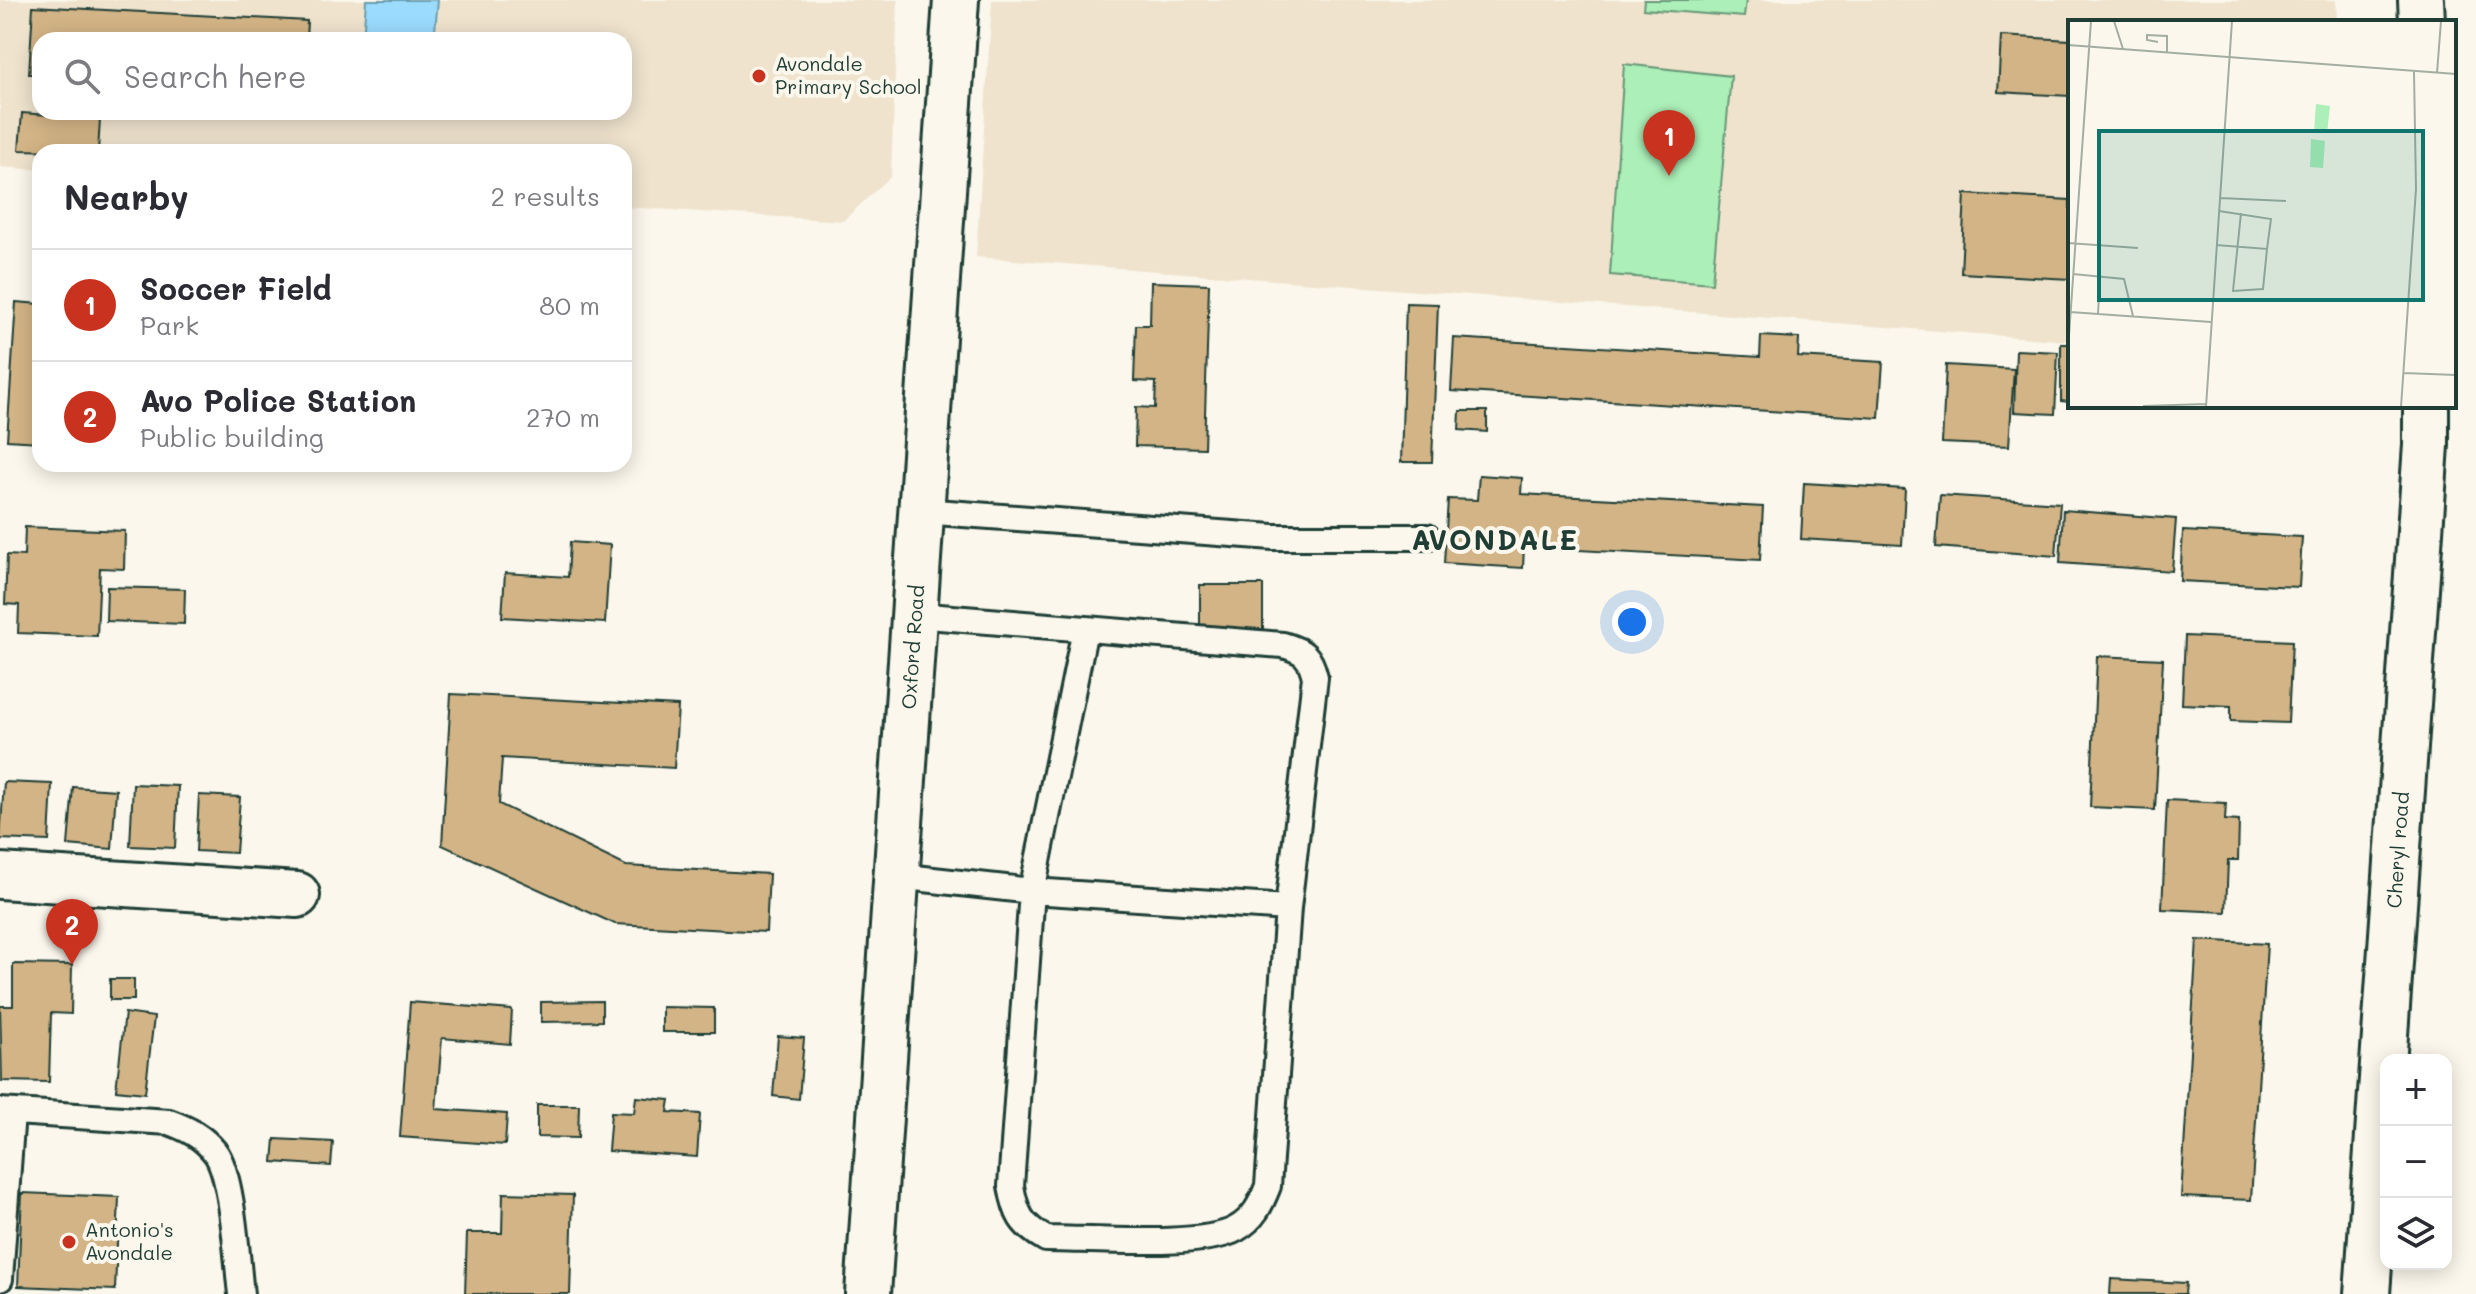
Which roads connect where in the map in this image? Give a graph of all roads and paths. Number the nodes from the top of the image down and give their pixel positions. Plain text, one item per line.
1 (956, 0) edge
2 (2421, 0) edge
3 (2422, 20) edge
4 (2426, 408) edge
5 (922, 511) junction
6 (1427, 537) dead end
7 (915, 615) junction
8 (1085, 629) junction
9 (0, 876) edge
10 (897, 876) junction
11 (1032, 891) junction
12 (297, 895) dead end
13 (1288, 908) junction
14 (6, 1112) edge
15 (0, 1279) edge
16 (241, 1294) edge
17 (868, 1294) edge
18 (2367, 1294) edge

1 - 5 street, Oxford Road
2 - 3 street
4 - 18 street, Cheryl road
5 - 6 lane
5 - 7 street, Oxford Road
7 - 8 lane
7 - 10 street, Oxford Road
8 - 11 lane
8 - 13 lane
9 - 12 street
10 - 11 lane
10 - 17 street, Oxford Road
11 - 13 lane
11 - 13 lane
14 - 15 lane
14 - 16 lane

